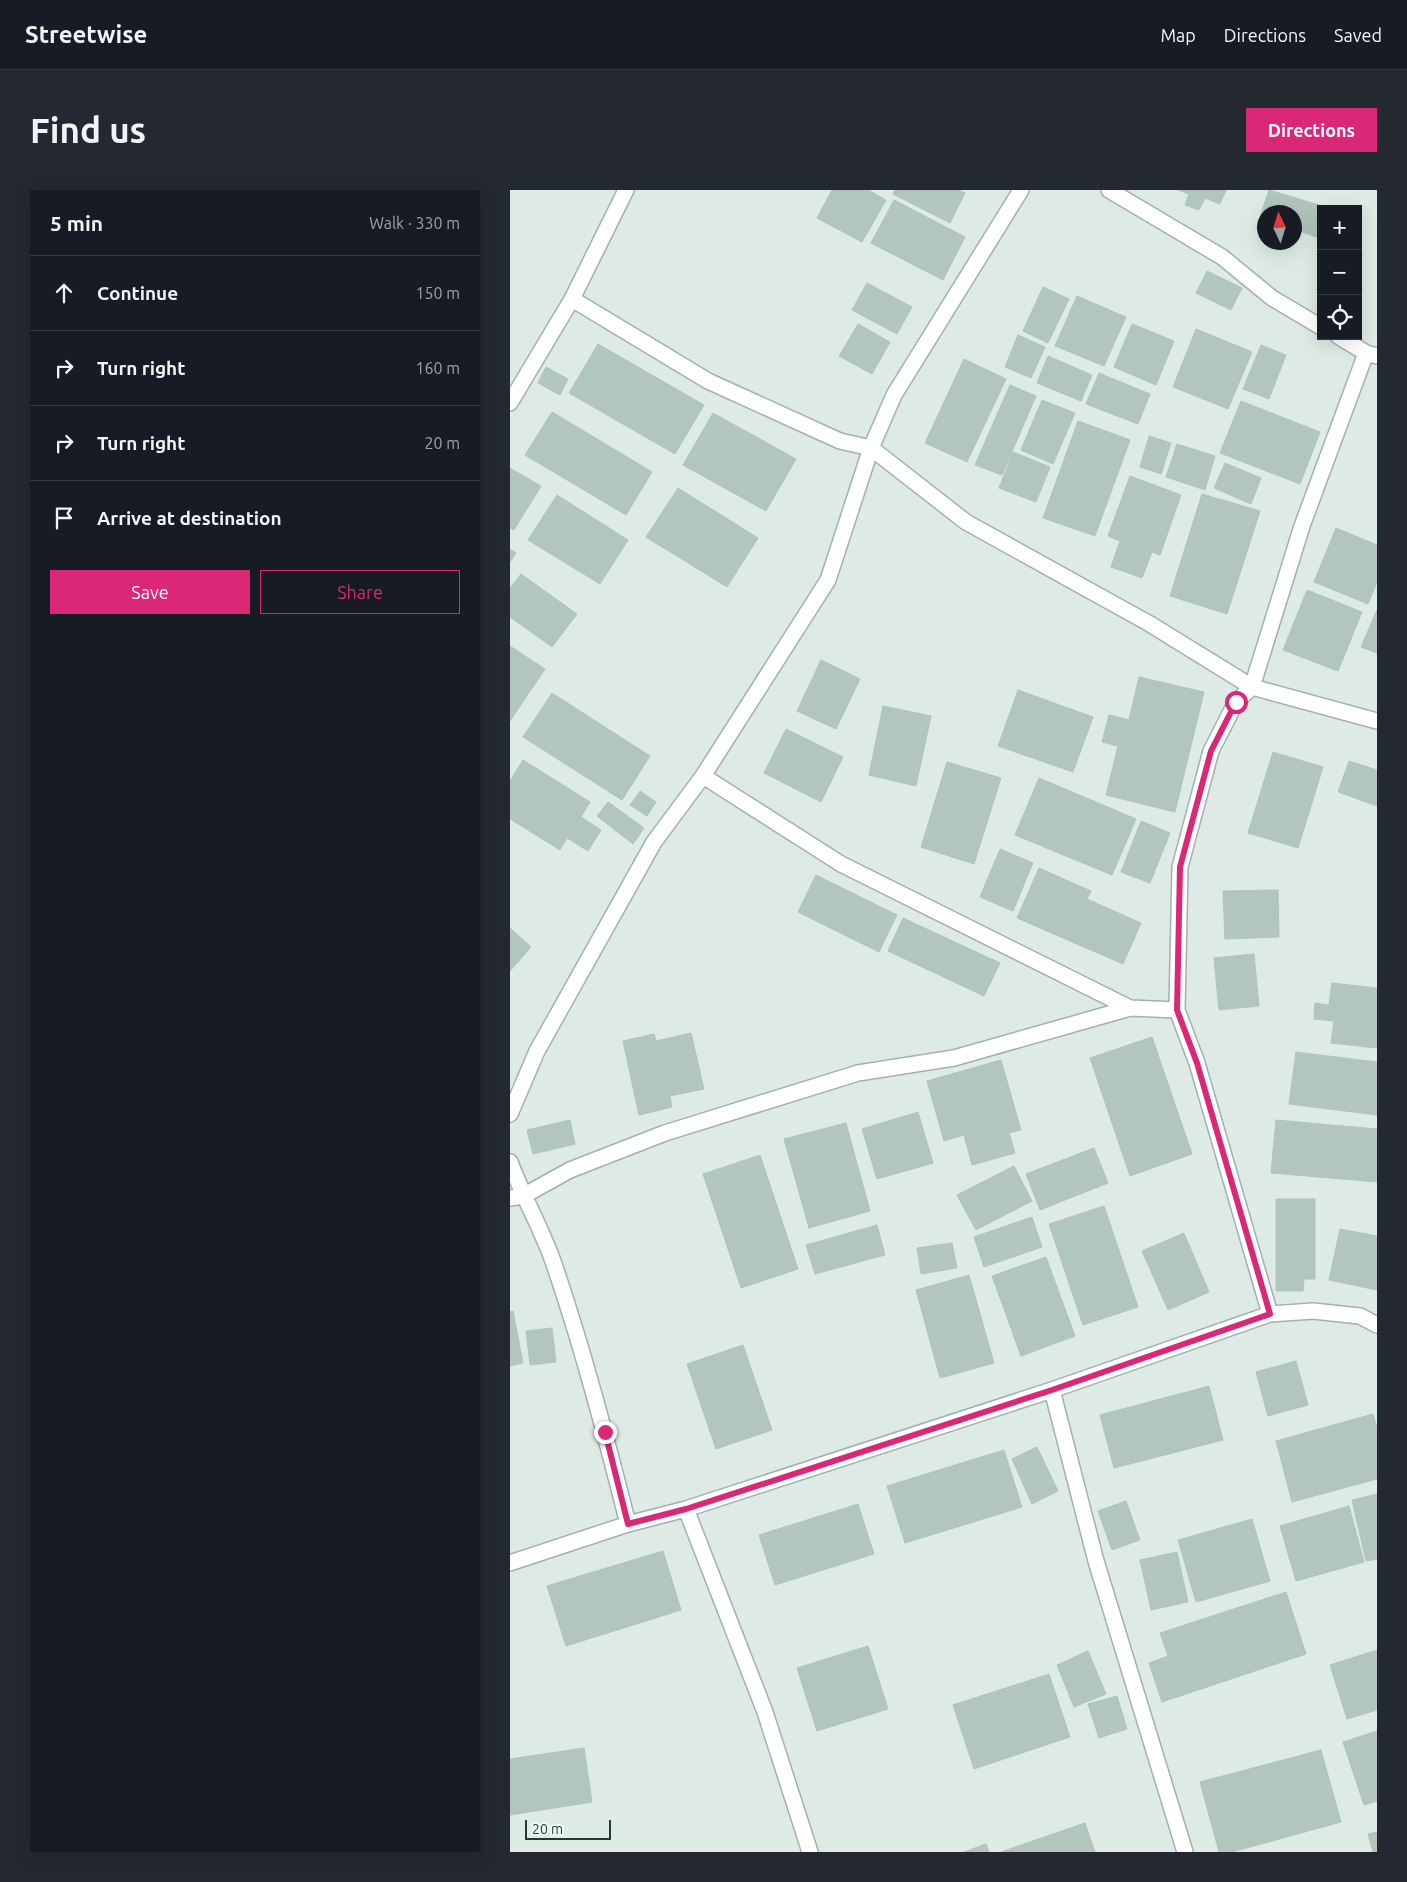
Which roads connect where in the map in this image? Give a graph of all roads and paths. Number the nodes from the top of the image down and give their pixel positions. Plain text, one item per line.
1 (626, 190) edge
2 (1021, 190) edge
3 (1109, 190) edge
4 (572, 299) junction
5 (1317, 324) edge
6 (1346, 340) edge
7 (1372, 354) edge
8 (510, 403) edge
9 (871, 448) junction
10 (1252, 687) junction
11 (1377, 721) edge
12 (703, 776) junction
13 (1130, 1008) junction
14 (1177, 1010) junction
15 (510, 1114) edge
16 (510, 1162) edge
17 (516, 1197) edge
18 (1270, 1314) junction
19 (1377, 1325) edge
20 (1052, 1390) junction
21 (686, 1509) junction
22 (628, 1524) junction
23 (510, 1563) edge
24 (810, 1852) edge
25 (1184, 1852) edge

1 - 4 street
2 - 9 street
3 - 5 street
4 - 8 street
4 - 9 street
6 - 7 street
7 - 10 street
9 - 10 street
9 - 12 street
10 - 11 street
10 - 14 street
12 - 13 street
12 - 15 street
13 - 14 street
13 - 17 street
14 - 18 street
16 - 17 street
17 - 22 street
18 - 19 street
18 - 20 street
20 - 21 street
20 - 25 street
21 - 22 street
21 - 24 street
22 - 23 street

